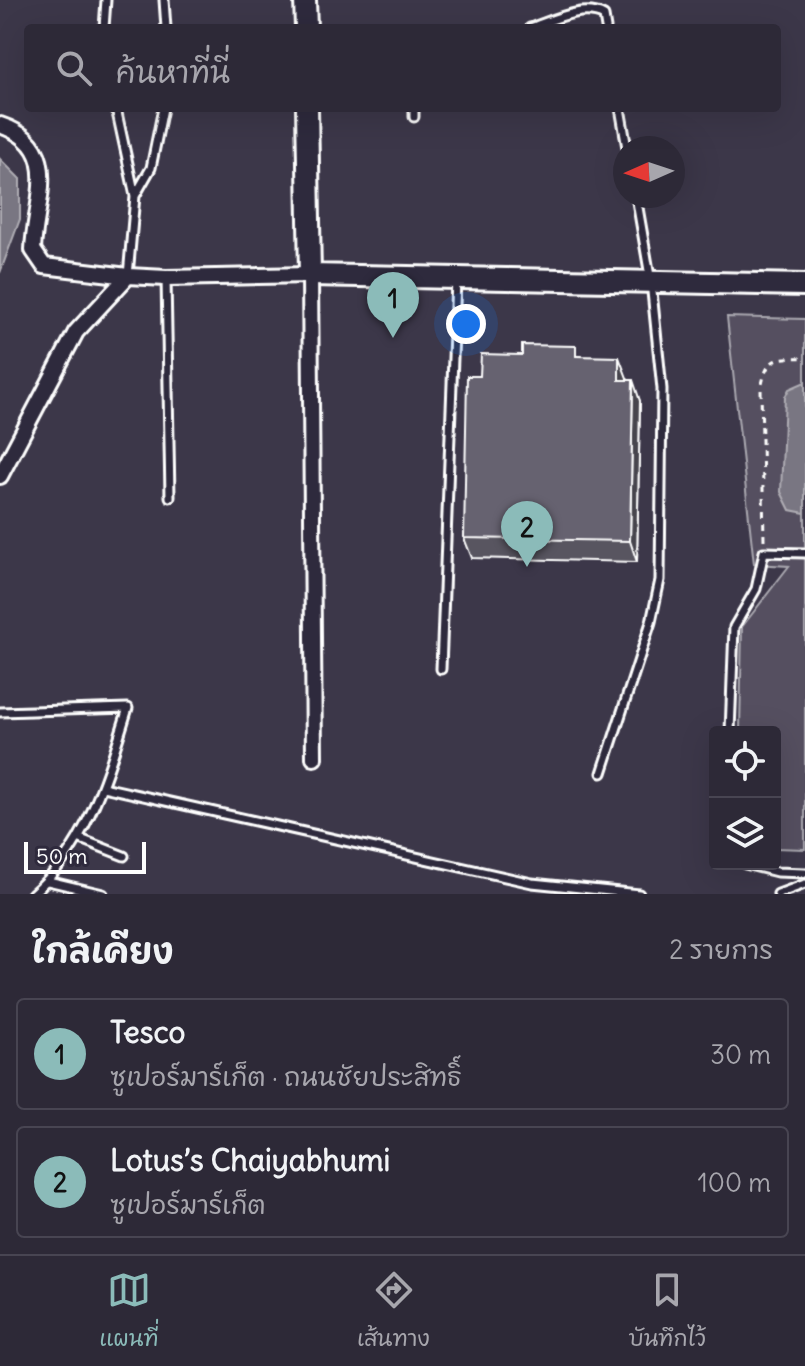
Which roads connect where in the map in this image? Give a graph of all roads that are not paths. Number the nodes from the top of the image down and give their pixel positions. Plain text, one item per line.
1 (106, 0) edge
2 (164, 0) edge
3 (305, 0) edge
4 (104, 24) edge
5 (166, 24) edge
6 (306, 24) edge
7 (543, 24) edge
8 (605, 24) edge
9 (117, 112) edge
10 (162, 112) edge
11 (307, 112) edge
12 (621, 112) edge
13 (0, 125) edge
14 (625, 136) edge
15 (135, 196) junction
16 (638, 208) edge
17 (310, 275) junction
18 (128, 276) junction
19 (166, 278) junction
20 (456, 278) junction
21 (651, 282) junction
22 (805, 285) edge
23 (1, 471) edge
24 (170, 497) dead end
25 (805, 553) edge
26 (441, 669) dead end
27 (0, 712) edge
28 (730, 726) edge
29 (314, 758) dead end
30 (602, 773) dead end
31 (103, 787) junction
32 (78, 838) junction
33 (124, 856) dead end
34 (769, 870) edge
35 (805, 873) edge
36 (48, 881) junction
37 (532, 883) junction
38 (805, 884) edge
39 (32, 894) edge
40 (103, 894) edge
41 (528, 894) edge
42 (639, 894) edge
43 (778, 894) edge

1 - 4 lane
2 - 5 lane
3 - 6 street
7 - 8 lane
9 - 15 lane
10 - 15 lane
11 - 17 street
12 - 14 lane
13 - 18 street
15 - 18 lane
16 - 21 lane
17 - 19 street
17 - 20 street
17 - 29 street
18 - 19 street
18 - 23 street
19 - 24 lane
20 - 21 street
20 - 26 lane
21 - 22 street
21 - 30 lane
25 - 28 lane
27 - 31 lane
31 - 32 lane
31 - 37 lane
32 - 33 lane
32 - 36 lane
34 - 35 lane
36 - 39 lane
36 - 40 lane
37 - 41 lane
37 - 42 lane
38 - 43 lane

